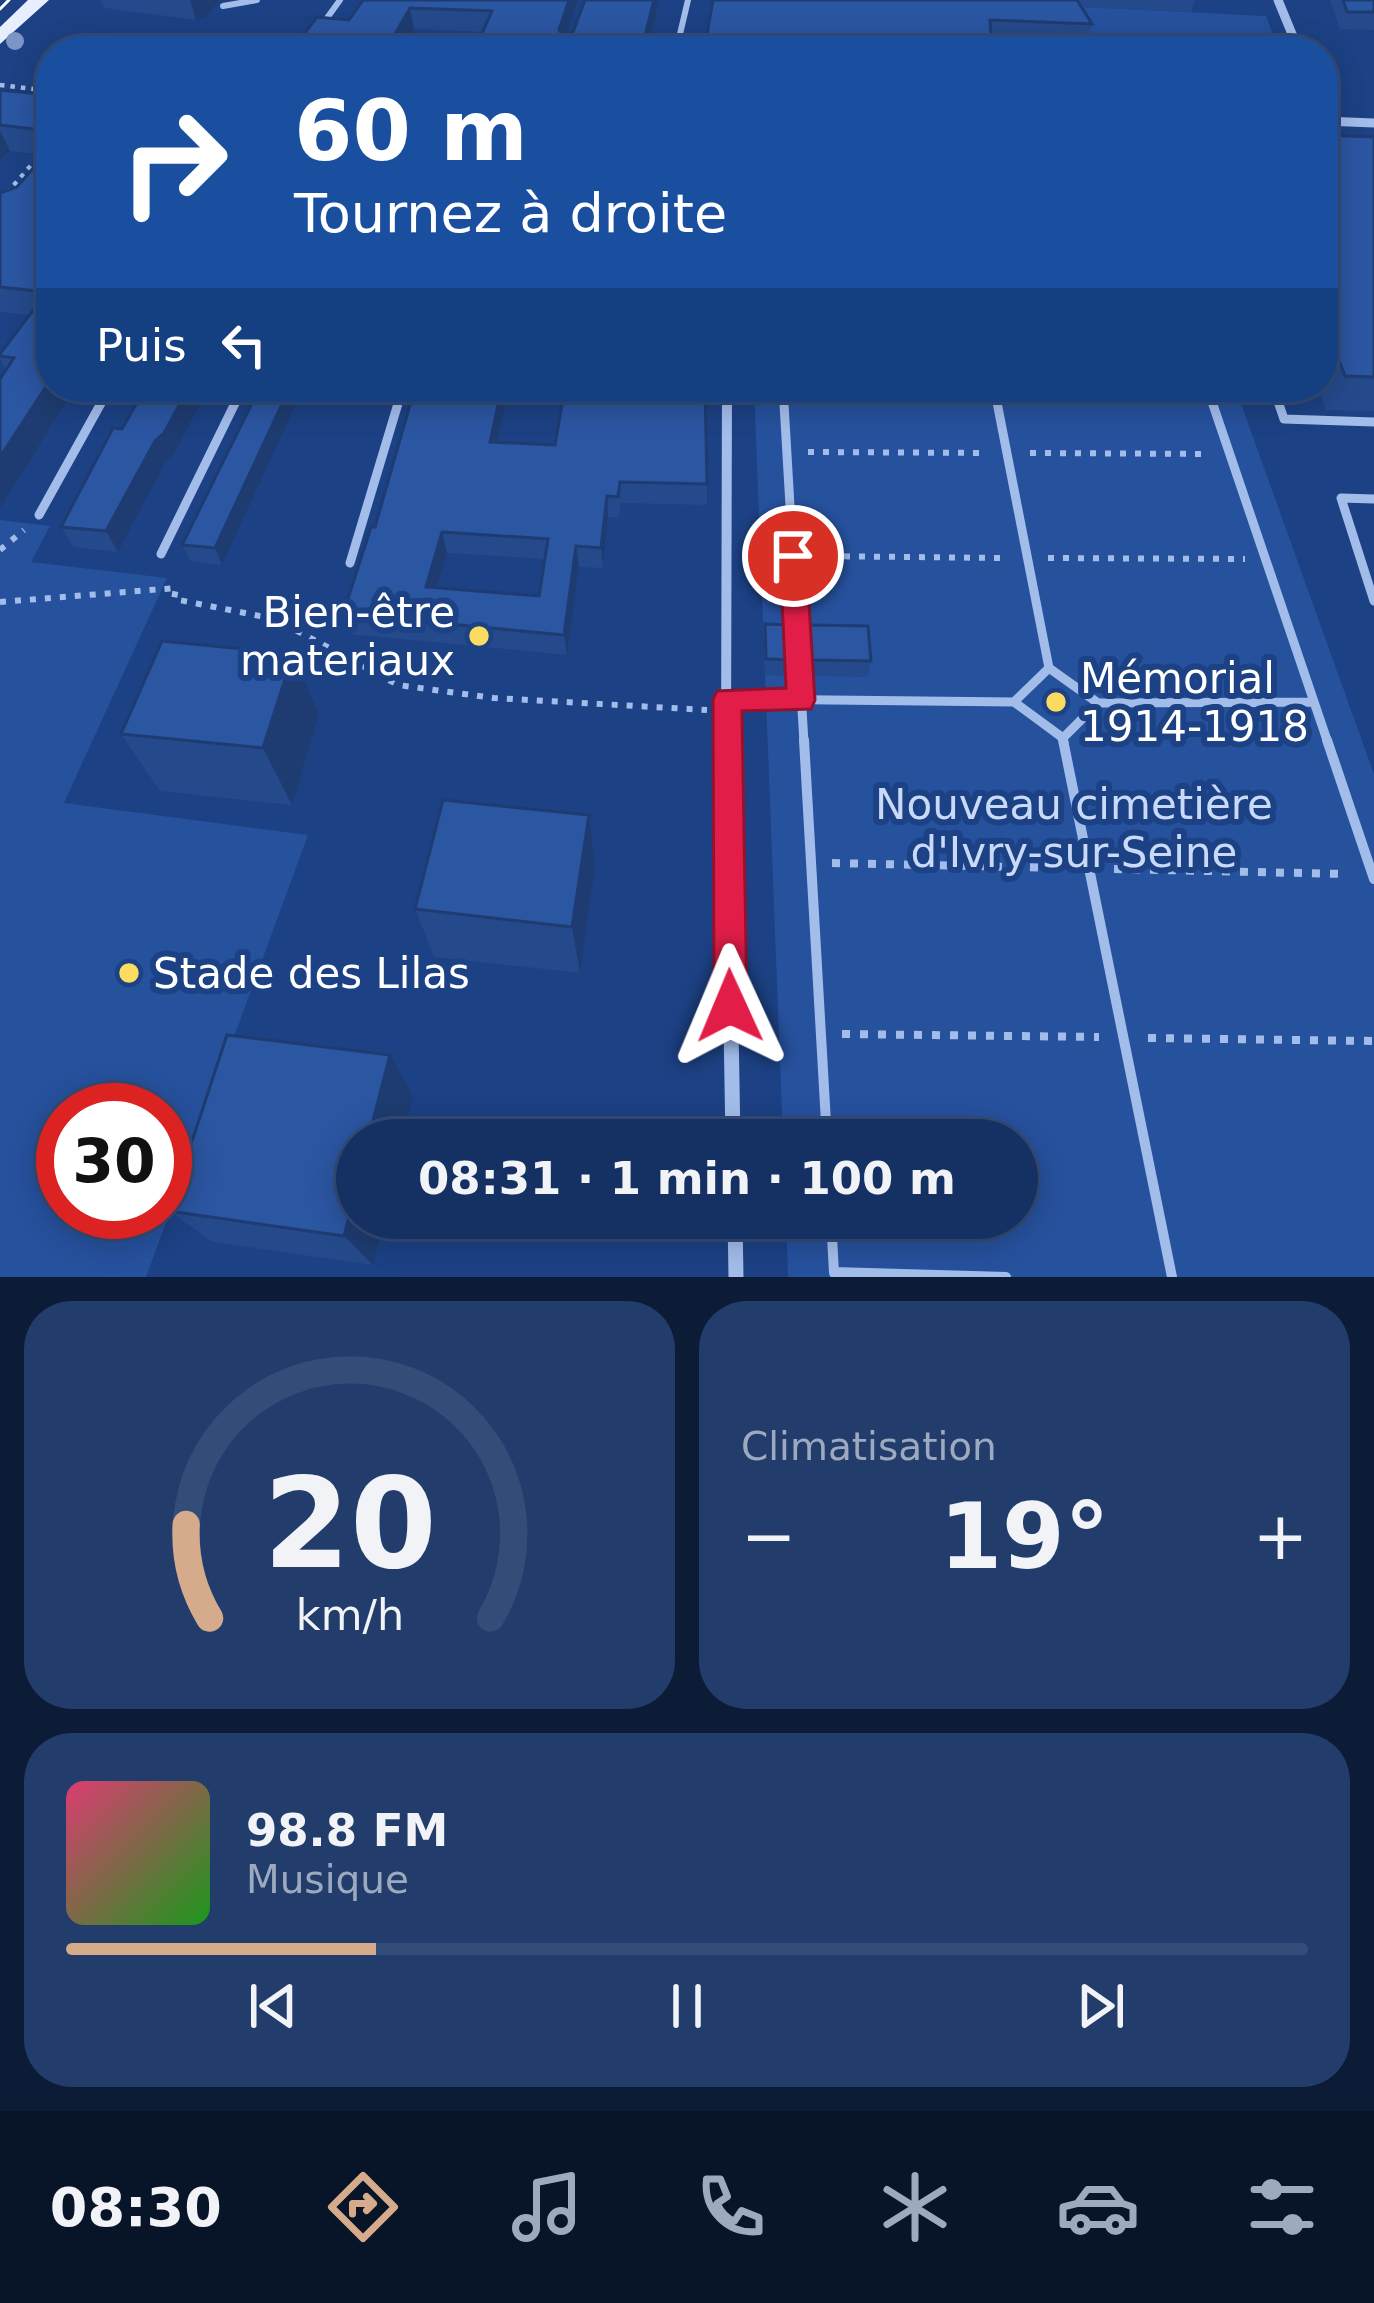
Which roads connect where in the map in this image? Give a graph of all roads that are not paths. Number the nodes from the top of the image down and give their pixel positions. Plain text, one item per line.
1 (39, 0) edge
2 (257, 0) edge
3 (340, 0) edge
4 (688, 0) edge
5 (1278, 0) edge
6 (223, 6) dead end
7 (316, 34) edge
8 (680, 36) edge
9 (1293, 36) edge
10 (0, 38) edge
11 (1338, 122) edge
12 (1374, 123) edge
13 (102, 402) edge
14 (236, 402) edge
15 (398, 402) edge
16 (727, 402) edge
17 (784, 402) edge
18 (997, 402) edge
19 (1212, 402) edge
20 (1278, 402) edge
21 (1374, 422) edge
22 (1374, 499) edge
23 (40, 515) dead end
24 (161, 554) dead end
25 (350, 563) dead end
26 (1374, 601) edge
27 (1049, 668) junction
28 (801, 700) junction
29 (1014, 701) junction
30 (1314, 702) junction
31 (1099, 703) junction
32 (727, 705) junction
33 (1063, 738) junction
34 (1374, 879) edge
35 (733, 1119) edge
36 (826, 1119) edge
37 (735, 1239) edge
38 (832, 1239) edge
39 (834, 1275) edge
40 (736, 1277) edge
41 (1006, 1277) edge
42 (1172, 1277) edge

1 - 10 main road
2 - 6 lane
3 - 7 lane
4 - 8 lane
5 - 9 street
11 - 12 street
13 - 23 lane
14 - 24 lane
15 - 25 lane
16 - 32 street
17 - 28 lane
18 - 27 lane
19 - 30 lane
20 - 21 lane
22 - 26 lane
27 - 29 lane
27 - 31 lane
28 - 29 lane
28 - 32 lane
28 - 36 lane
29 - 33 lane
30 - 31 lane
30 - 34 lane
31 - 33 lane
32 - 35 street
33 - 42 lane
37 - 40 street
38 - 39 lane
39 - 41 lane

